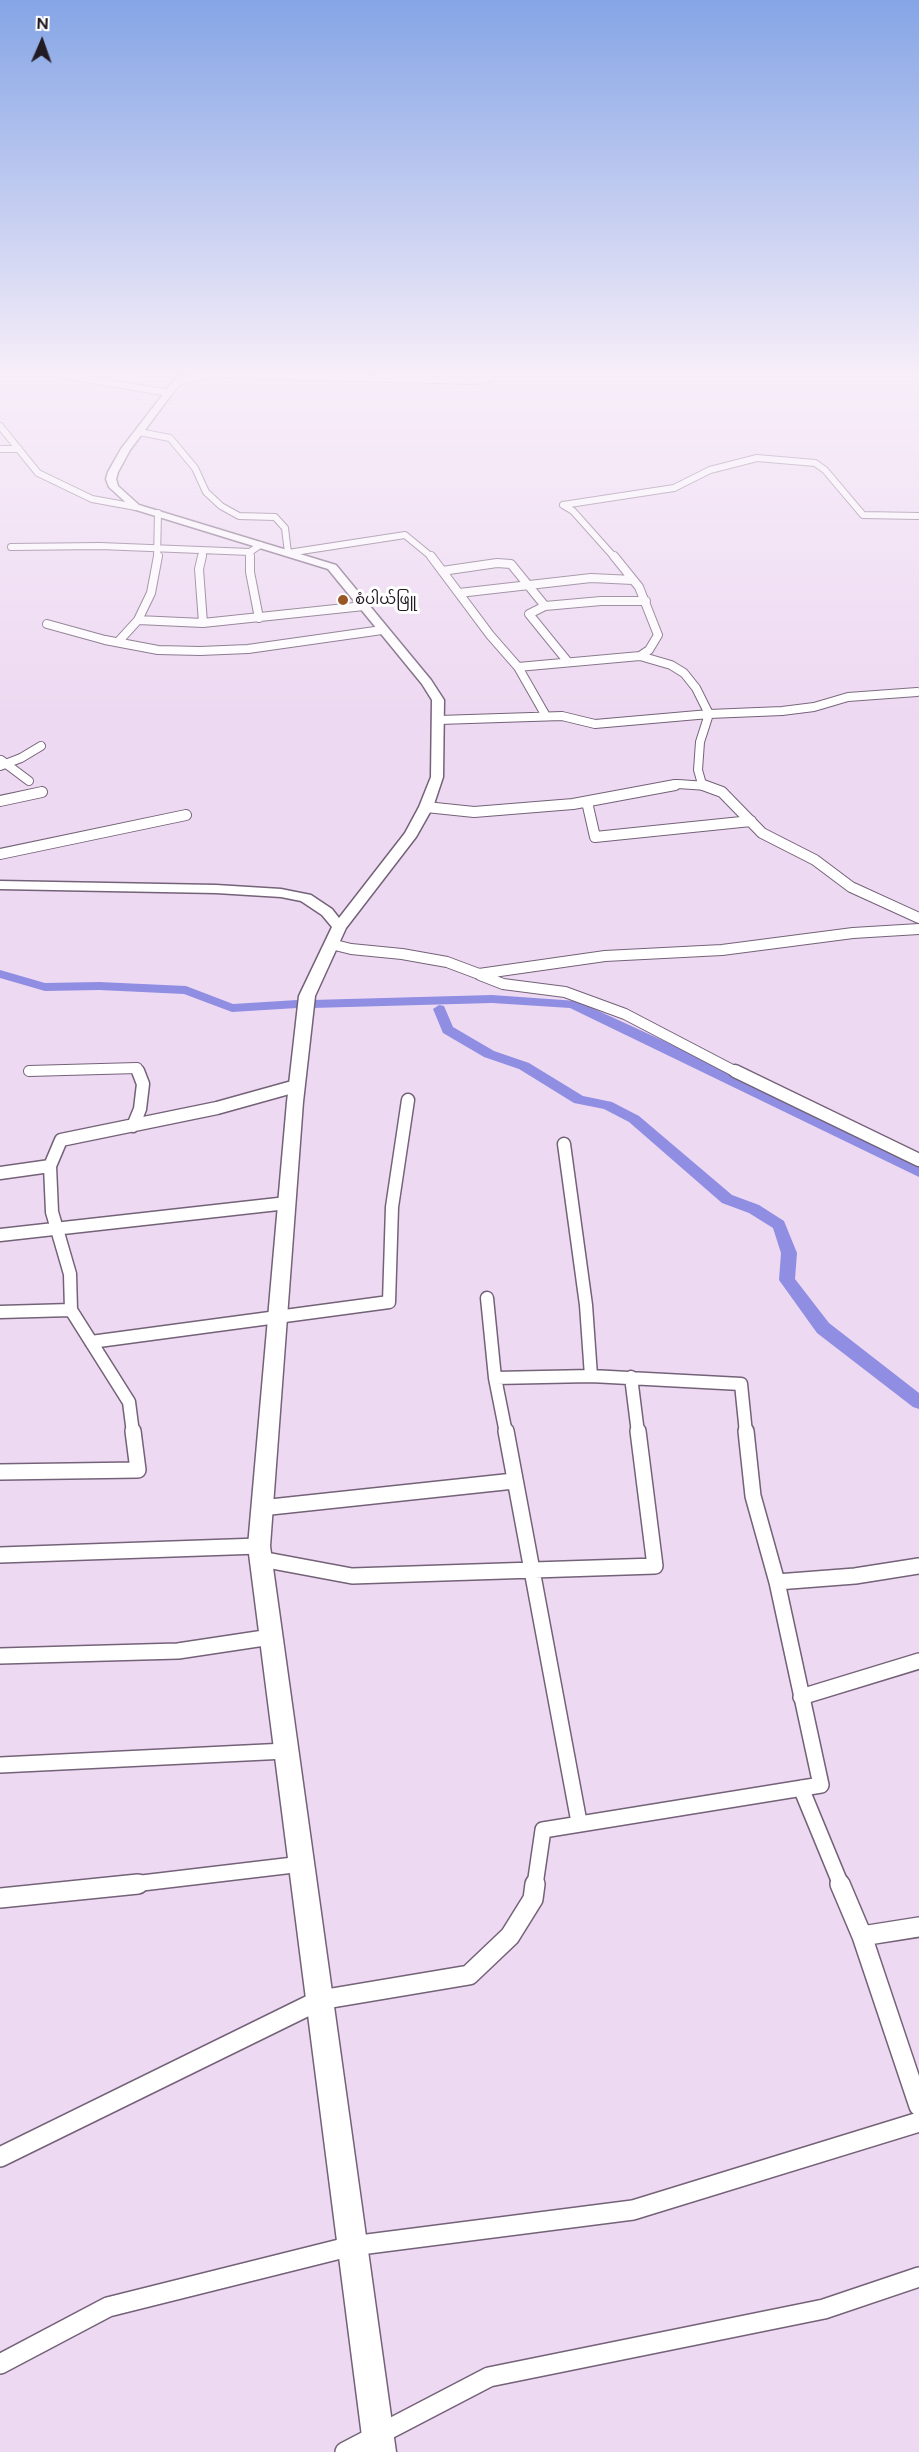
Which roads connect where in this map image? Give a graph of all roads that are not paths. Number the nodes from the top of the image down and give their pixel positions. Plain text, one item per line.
1 (70, 489) edge
2 (116, 489) edge
3 (205, 489) edge
4 (665, 489) edge
5 (841, 489) edge
6 (136, 507) junction
7 (158, 513) junction
8 (919, 516) edge
9 (11, 547) dead end
10 (158, 549) junction
11 (255, 549) junction
12 (203, 551) junction
13 (288, 553) junction
14 (442, 571) junction
15 (633, 580) junction
16 (528, 585) junction
17 (459, 593) junction
18 (646, 601) junction
19 (364, 606) junction
20 (545, 606) junction
21 (259, 618) junction
22 (138, 620) junction
23 (203, 623) junction
24 (47, 624) dead end
25 (382, 630) junction
26 (118, 642) junction
27 (640, 656) junction
28 (568, 662) junction
29 (518, 667) junction
30 (917, 692) dead end
31 (709, 714) junction
32 (546, 716) junction
33 (439, 720) junction
34 (41, 746) dead end
35 (2, 763) edge
36 (29, 781) dead end
37 (702, 784) junction
38 (42, 792) dead end
39 (0, 801) edge
40 (587, 802) junction
41 (426, 807) junction
42 (186, 815) dead end
43 (751, 821) junction
44 (0, 854) edge
45 (0, 885) edge
46 (919, 918) edge
47 (919, 929) edge
48 (335, 935) junction
49 (479, 974) junction
50 (29, 1071) dead end
51 (296, 1086) junction
52 (408, 1100) dead end
53 (133, 1126) junction
54 (564, 1144) dead end
55 (919, 1160) edge
56 (50, 1166) junction
57 (0, 1173) edge
58 (287, 1203) junction
59 (57, 1229) junction
60 (0, 1235) edge
61 (487, 1298) dead end
62 (71, 1310) junction
63 (0, 1312) edge
64 (279, 1315) junction
65 (91, 1342) junction
66 (591, 1376) junction
67 (631, 1377) junction
68 (495, 1378) junction
69 (0, 1472) edge
70 (513, 1480) junction
71 (261, 1509) junction
72 (260, 1552) junction
73 (0, 1555) edge
74 (919, 1566) edge
75 (533, 1569) junction
76 (777, 1582) junction
77 (271, 1637) junction
78 (0, 1656) edge
79 (919, 1661) edge
80 (801, 1697) junction
81 (286, 1751) junction
82 (0, 1765) edge
83 (801, 1788) junction
84 (579, 1822) junction
85 (302, 1864) junction
86 (0, 1898) edge
87 (919, 1927) edge
88 (862, 1936) junction
89 (320, 2000) junction
90 (919, 2106) edge
91 (919, 2122) edge
92 (0, 2157) edge
93 (352, 2246) junction
94 (919, 2277) edge
95 (0, 2364) edge
96 (378, 2444) edge
97 (345, 2452) edge

1 - 6 street
2 - 6 street
3 - 13 street
4 - 15 street
5 - 8 street
6 - 7 street
7 - 10 street
7 - 11 street
9 - 10 street
10 - 12 street
10 - 22 street
11 - 12 street
11 - 13 street
11 - 21 street
12 - 23 street
13 - 14 street
13 - 19 street
14 - 16 street
14 - 17 street
15 - 16 street
15 - 18 street
16 - 17 street
16 - 20 street
17 - 29 street
18 - 20 street
18 - 27 street
19 - 21 street
19 - 25 street
20 - 28 street
21 - 23 street
22 - 23 street
22 - 26 street
24 - 26 street
25 - 26 street
25 - 33 street
27 - 28 street
27 - 31 street
28 - 29 street
29 - 32 street
30 - 31 street
31 - 32 street
31 - 37 street
32 - 33 street
33 - 41 street
34 - 35 street
35 - 36 street
37 - 40 street
37 - 43 street
38 - 39 street
40 - 41 street
40 - 43 street
41 - 48 street
42 - 44 street
43 - 46 street
45 - 48 street
47 - 49 street
48 - 49 street
48 - 51 street
49 - 55 street
50 - 53 street
51 - 53 street
51 - 58 street
52 - 64 street
53 - 56 street
54 - 66 street
56 - 57 street
56 - 59 street
58 - 59 street
58 - 64 street
59 - 60 street
59 - 62 street
61 - 68 street
62 - 63 street
62 - 65 street
64 - 65 street
64 - 71 street
65 - 69 street
66 - 67 street
66 - 68 street
67 - 75 street
67 - 76 street
68 - 70 street
70 - 71 street
70 - 75 street
71 - 72 street
72 - 73 street
72 - 75 street
72 - 77 street
74 - 76 street
75 - 84 street
76 - 80 street
77 - 78 street
77 - 81 street
79 - 80 street
80 - 83 street
81 - 82 street
81 - 85 street
83 - 84 street
83 - 88 street
84 - 89 street
85 - 86 street
85 - 89 street
87 - 88 street
88 - 90 street
89 - 92 street
89 - 93 street
91 - 93 street
93 - 95 street
93 - 96 street
94 - 96 street
96 - 97 street

